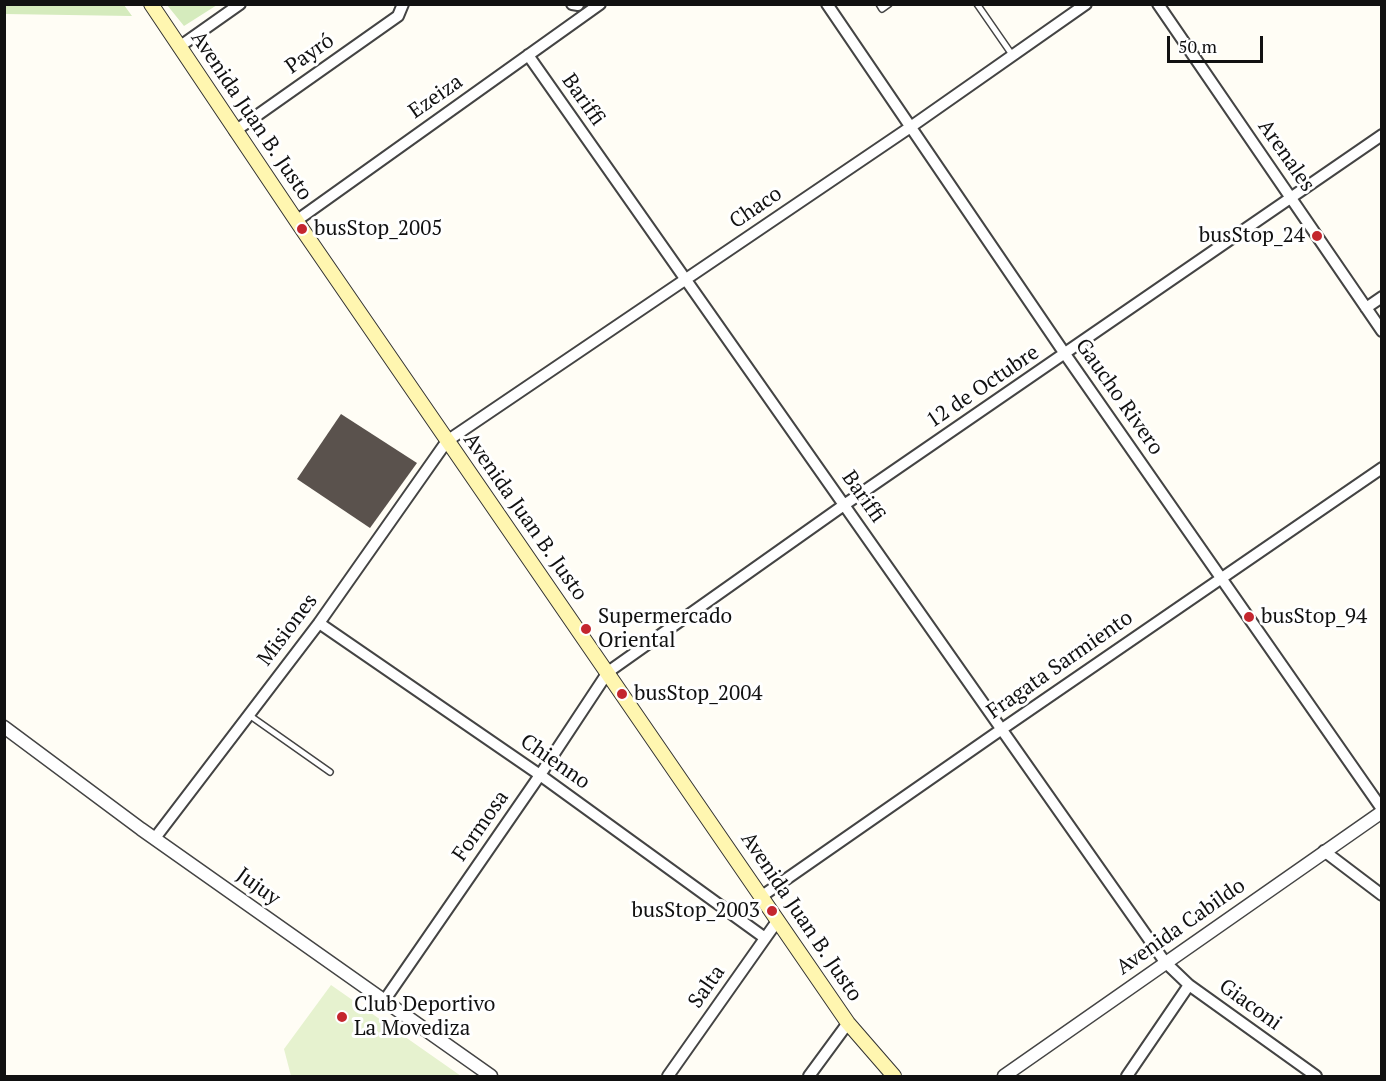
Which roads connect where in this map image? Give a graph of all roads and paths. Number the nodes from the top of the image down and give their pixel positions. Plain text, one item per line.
1 (150, 4) edge
2 (240, 4) edge
3 (403, 4) edge
4 (572, 4) edge
5 (600, 4) edge
6 (827, 4) edge
7 (879, 4) edge
8 (889, 4) edge
9 (977, 4) edge
10 (1086, 4) edge
11 (1158, 4) edge
12 (580, 8) edge
13 (179, 47) junction
14 (528, 55) junction
15 (1013, 56) junction
16 (912, 126) junction
17 (235, 132) junction
18 (1382, 135) edge
19 (1291, 198) junction
20 (296, 221) junction
21 (686, 280) junction
22 (1382, 297) edge
23 (1366, 308) junction
24 (1382, 331) edge
25 (1065, 354) junction
26 (447, 441) junction
27 (1382, 468) edge
28 (844, 505) junction
29 (1222, 578) junction
30 (319, 623) junction
31 (608, 672) junction
32 (249, 716) junction
33 (4, 727) edge
34 (1002, 729) junction
35 (330, 772) dead end
36 (540, 775) junction
37 (1382, 811) edge
38 (155, 838) junction
39 (1324, 851) junction
40 (1382, 895) edge
41 (762, 896) junction
42 (778, 920) junction
43 (765, 938) junction
44 (1165, 962) junction
45 (1189, 985) junction
46 (384, 1001) junction
47 (848, 1023) junction
48 (491, 1077) edge
49 (668, 1077) edge
50 (809, 1077) edge
51 (894, 1077) edge
52 (1004, 1077) edge
53 (1127, 1077) edge
54 (1316, 1077) edge

1 - 13 main road, Avenida Juan B. Justo
2 - 13 street
3 - 17 street, Payró
4 - 12 street
5 - 12 street, Ezeiza
6 - 16 street, Gaucho Rivero
7 - 8 lane
9 - 15 lane
10 - 15 street, Chaco
11 - 19 street, Arenales
12 - 14 street, Ezeiza
13 - 17 main road, Avenida Juan B. Justo
14 - 20 street, Ezeiza
14 - 21 street, Bariffi
15 - 16 street, Chaco
16 - 21 street, Chaco
16 - 25 street, Gaucho Rivero
17 - 20 main road, Avenida Juan B. Justo
18 - 19 street, 12 de Octubre
19 - 23 street, Arenales
19 - 25 street, 12 de Octubre
20 - 26 main road, Avenida Juan B. Justo
21 - 26 street, Chaco
21 - 28 street, Bariffi
22 - 23 street
23 - 24 street, Arenales
25 - 28 street, 12 de Octubre
25 - 29 street, Gaucho Rivero
26 - 30 street, Misiones
26 - 31 main road, Avenida Juan B. Justo
27 - 29 street, Fragata Sarmiento
28 - 31 street, 12 de Octubre
28 - 34 street, Bariffi
29 - 34 street, Fragata Sarmiento
29 - 37 street, Gaucho Rivero
30 - 32 street, Misiones
30 - 36 street, Chienno
31 - 36 street, Formosa
31 - 41 main road, Avenida Juan B. Justo
32 - 35 lane
32 - 38 street, Misiones
33 - 38 street, Jujuy
34 - 41 street, Fragata Sarmiento
34 - 44 street, Bariffi
36 - 43 street, Chienno
36 - 46 street, Formosa
37 - 39 street, Avenida Cabildo
38 - 46 street, Jujuy
39 - 40 street
39 - 44 street, Avenida Cabildo
41 - 42 main road, Avenida Juan B. Justo
42 - 43 street, Salta
42 - 47 main road, Avenida Juan B. Justo
43 - 49 street, Salta
44 - 45 street, Giaconi
44 - 52 street, Avenida Cabildo
45 - 53 street
45 - 54 street, Giaconi
46 - 48 street, Jujuy
47 - 50 street
47 - 51 main road, Avenida Juan B. Justo

